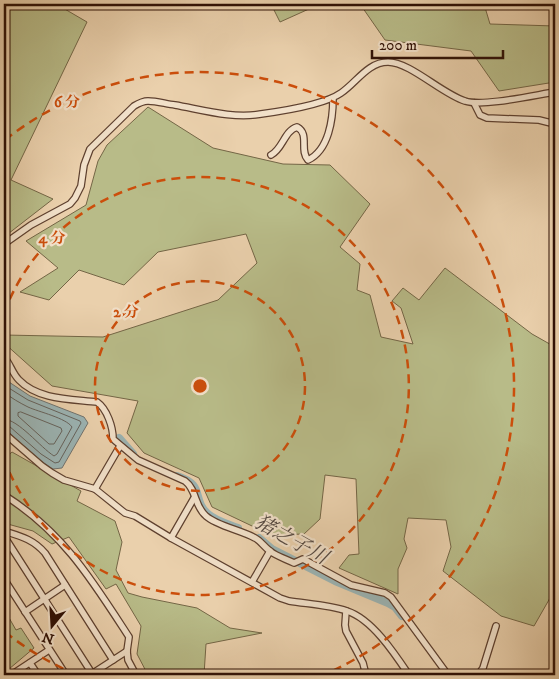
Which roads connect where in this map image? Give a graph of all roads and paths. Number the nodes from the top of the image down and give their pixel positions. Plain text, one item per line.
1 (555, 92) edge
2 (333, 98) junction
3 (474, 103) junction
4 (555, 124) edge
5 (271, 155) dead end
6 (4, 244) edge
7 (4, 357) edge
8 (4, 433) edge
9 (120, 446) junction
10 (95, 489) junction
11 (4, 495) edge
12 (194, 498) junction
13 (4, 531) edge
14 (4, 536) edge
15 (171, 538) junction
16 (270, 551) junction
17 (4, 579) edge
18 (252, 582) junction
19 (65, 585) junction
20 (44, 598) junction
21 (346, 611) junction
22 (25, 612) junction
23 (496, 626) dead end
24 (49, 650) junction
25 (126, 651) junction
26 (113, 660) junction
27 (30, 663) junction
28 (11, 675) edge
29 (38, 675) edge
30 (66, 675) edge
31 (92, 675) edge
32 (135, 675) edge
33 (366, 675) edge
34 (409, 675) edge
35 (448, 675) edge
36 (478, 675) edge

1 - 3 street
2 - 3 street
2 - 5 street
2 - 6 street
3 - 4 street
7 - 9 street
8 - 10 street
9 - 10 street
9 - 12 street
10 - 15 street
11 - 25 street
12 - 15 street
12 - 16 street
13 - 19 street
14 - 20 street
15 - 18 street
16 - 18 street
16 - 35 street
17 - 22 street
18 - 21 street
19 - 20 street
19 - 26 street
20 - 22 street
20 - 31 street
21 - 33 street
21 - 34 street
22 - 24 street
23 - 36 street
24 - 27 street
24 - 30 street
25 - 26 street
25 - 32 street
26 - 31 street
27 - 28 street
27 - 29 street

